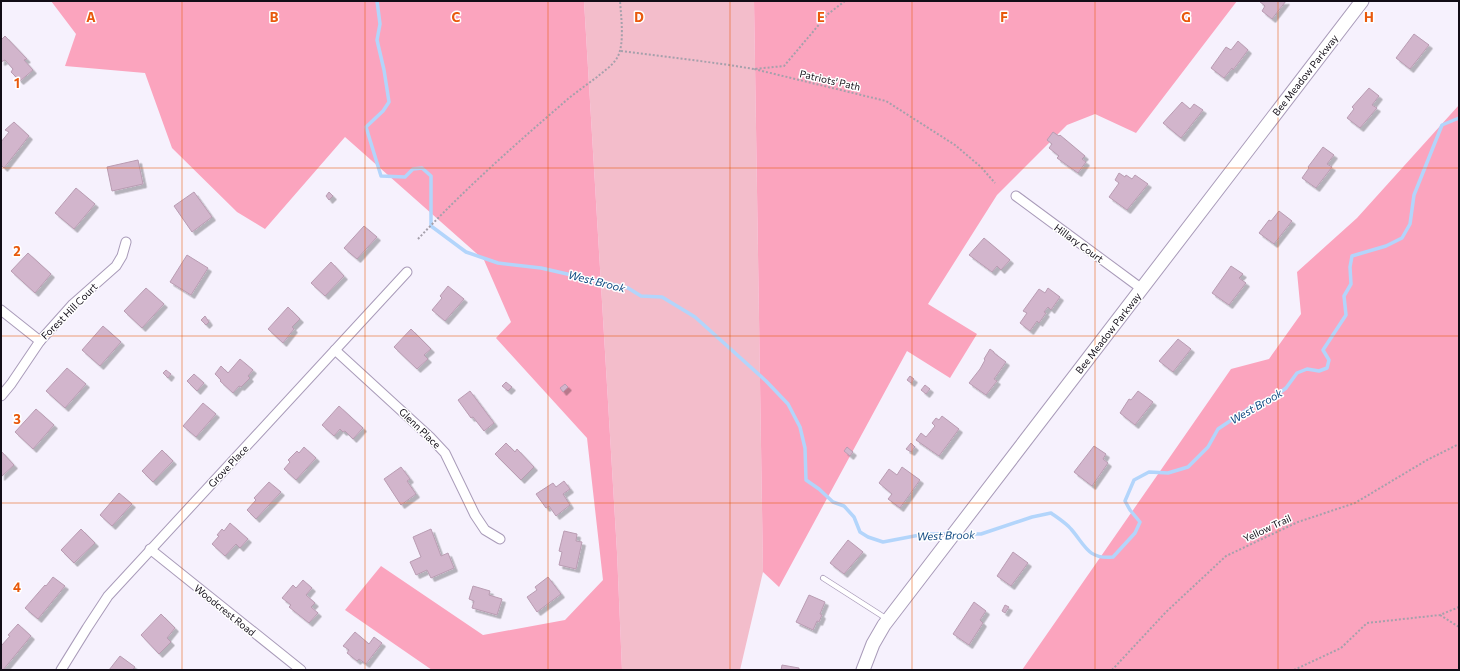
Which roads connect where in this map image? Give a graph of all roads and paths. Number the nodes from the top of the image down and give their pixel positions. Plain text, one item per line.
1 (620, 1) edge
2 (846, 1) edge
3 (1362, 1) edge
4 (620, 51) junction
5 (754, 69) junction
6 (995, 183) dead end
7 (1016, 196) dead end
8 (418, 239) dead end
9 (126, 242) dead end
10 (407, 272) dead end
11 (1142, 289) junction
12 (1, 310) edge
13 (40, 341) junction
14 (335, 350) junction
15 (1, 396) edge
16 (1459, 444) edge
17 (500, 539) dead end
18 (150, 549) junction
19 (823, 578) dead end
20 (1459, 607) edge
21 (1440, 615) junction
22 (888, 619) junction
23 (1459, 627) edge
24 (62, 670) edge
25 (301, 670) edge
26 (863, 670) edge
27 (1112, 670) edge
28 (1294, 670) edge

1 - 4 path
2 - 5 path, Patriots' Path
3 - 11 street, Bee Meadow Parkway
4 - 5 path
4 - 8 path
5 - 6 path, Patriots' Path
7 - 11 street, Hillary Court
9 - 13 street, Forest Hill Court
10 - 14 street, Grove Place
11 - 22 street, Bee Meadow Parkway
12 - 13 street, Forest Hill Court
13 - 15 street
14 - 17 street, Glenn Place
14 - 18 street, Grove Place
16 - 27 path, Yellow Trail
18 - 24 street, Grove Place
18 - 25 street, Woodcrest Road
19 - 22 lane
20 - 21 path
21 - 23 path
21 - 28 path
22 - 26 street, Bee Meadow Parkway

